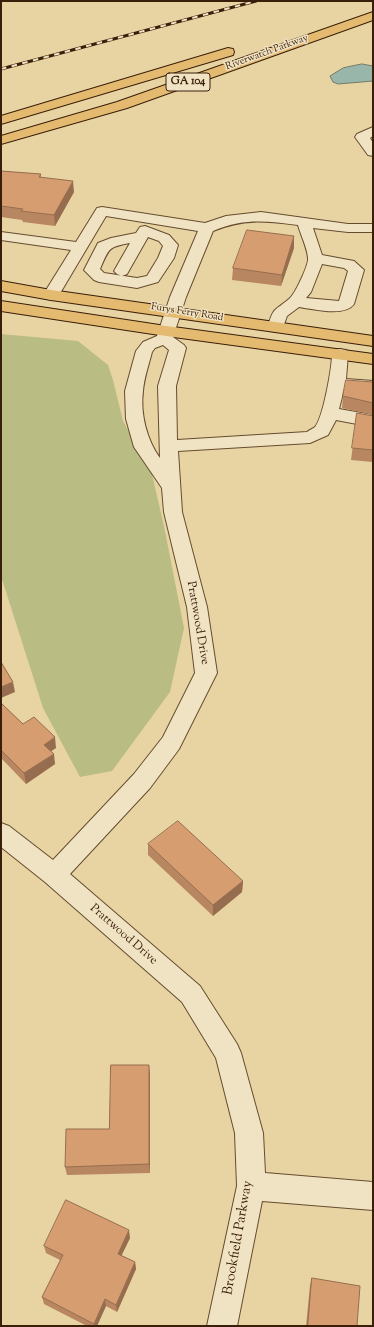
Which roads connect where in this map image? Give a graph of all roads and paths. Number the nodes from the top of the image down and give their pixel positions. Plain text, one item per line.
1 (373, 16) edge
2 (238, 48) dead end
3 (1, 120) edge
4 (373, 131) edge
5 (1, 140) edge
6 (373, 152) edge
7 (304, 222) junction
8 (207, 228) junction
9 (373, 228) edge
10 (146, 229) junction
11 (1, 236) edge
12 (81, 247) junction
13 (316, 259) junction
14 (122, 271) dead end
15 (1, 286) edge
16 (51, 295) junction
17 (296, 302) junction
18 (1, 306) edge
19 (173, 311) junction
20 (276, 327) junction
21 (165, 335) junction
22 (373, 341) edge
23 (340, 354) junction
24 (373, 359) edge
25 (337, 383) junction
26 (373, 388) edge
27 (329, 413) junction
28 (372, 417) edge
29 (168, 446) junction
30 (171, 487) junction
31 (1, 833) edge
32 (54, 875) junction
33 (191, 994) joint
34 (251, 1186) junction
35 (373, 1196) edge
36 (222, 1326) edge

1 - 5 main road, Riverwatch Parkway / GA 104
2 - 3 main road, Riverwatch Parkway / GA 104
4 - 6 street
7 - 8 street
7 - 9 street
7 - 13 street
8 - 10 street
8 - 19 street
10 - 10 street
10 - 12 street
10 - 14 street
11 - 12 street
12 - 16 street
13 - 17 street
13 - 17 street
15 - 16 main road, Furys Ferry Road
16 - 19 main road, Furys Ferry Road
17 - 20 street
18 - 21 main road, Furys Ferry Road
19 - 20 main road, Furys Ferry Road
19 - 21 street
20 - 22 main road, Furys Ferry Road
21 - 23 main road, Furys Ferry Road
21 - 29 street, Prattwood Drive
21 - 30 street
23 - 24 main road, Furys Ferry Road
23 - 25 street
25 - 26 street
25 - 27 street
27 - 28 street
27 - 29 street
29 - 30 street, Prattwood Drive
30 - 32 street, Prattwood Drive
31 - 32 street, Prattwood Drive
32 - 33 street, Prattwood Drive
33 - 34 street, Brookfield Parkway
34 - 35 street
34 - 36 street, Brookfield Parkway

